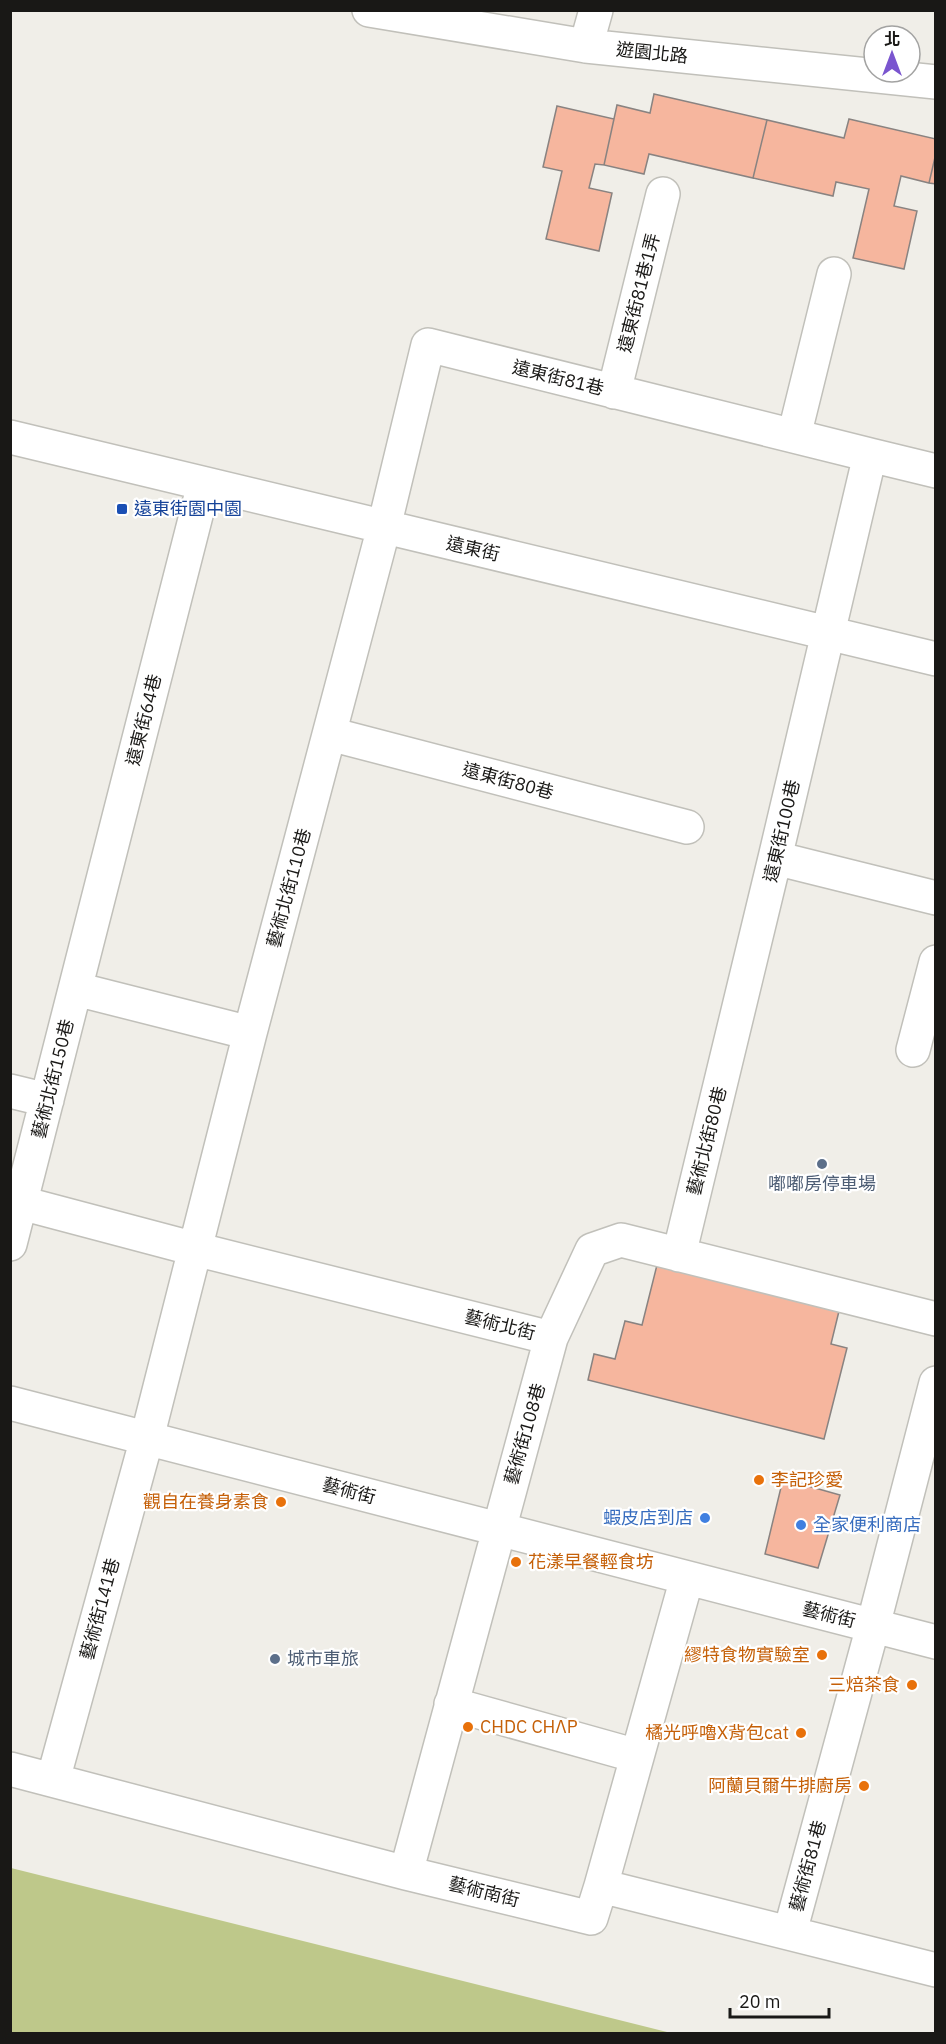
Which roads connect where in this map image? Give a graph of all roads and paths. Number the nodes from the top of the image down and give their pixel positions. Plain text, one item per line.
1 (369, 10) edge
2 (596, 10) edge
3 (586, 46) junction
4 (936, 82) edge
5 (663, 194) dead end
6 (834, 274) dead end
7 (614, 392) junction
8 (794, 436) junction
9 (10, 437) edge
10 (870, 456) junction
11 (936, 471) edge
12 (204, 484) junction
13 (384, 527) junction
14 (828, 633) junction
15 (936, 659) edge
16 (330, 734) junction
17 (687, 827) dead end
18 (776, 858) junction
19 (936, 898) edge
20 (85, 955) joint
21 (936, 962) edge
22 (76, 989) junction
23 (734, 1027) joint
24 (250, 1033) junction
25 (913, 1050) dead end
26 (10, 1091) edge
27 (47, 1100) junction
28 (16, 1202) edge
29 (10, 1244) edge
30 (195, 1249) junction
31 (679, 1255) junction
32 (936, 1319) edge
33 (551, 1338) junction
34 (936, 1383) edge
35 (10, 1403) edge
36 (147, 1438) junction
37 (498, 1530) junction
38 (687, 1578) junction
39 (873, 1626) junction
40 (936, 1642) edge
41 (451, 1704) junction
42 (637, 1756) junction
43 (10, 1769) edge
44 (53, 1780) junction
45 (406, 1873) junction
46 (601, 1886) junction
47 (790, 1932) junction
48 (936, 1970) edge

1 - 3 street, 遊園北路
2 - 3 street
3 - 4 street, 遊園北路
5 - 7 street, 遠東街81巷1弄
6 - 8 street
7 - 8 street, 遠東街81巷
7 - 13 street, 遠東街81巷
8 - 10 street, 遠東街81巷
9 - 12 street, 遠東街
10 - 11 street, 遠東街81巷
10 - 14 street
12 - 13 street, 遠東街
12 - 20 street, 遠東街64巷
13 - 14 street, 遠東街
13 - 16 street, 藝術北街110巷
14 - 15 street, 遠東街
14 - 18 street, 遠東街100巷
16 - 17 street, 遠東街80巷
16 - 24 street, 藝術北街110巷
18 - 19 street
18 - 23 street, 遠東街100巷
20 - 22 street, 藝術北街150巷
21 - 25 street
22 - 24 street
22 - 27 street, 藝術北街150巷
23 - 31 street, 藝術北街80巷
24 - 30 street, 藝術北街110巷
26 - 27 street
27 - 28 street, 藝術北街150巷
28 - 29 street, 藝術北街150巷
28 - 30 street, 藝術北街
30 - 33 street, 藝術北街
30 - 36 street, 藝術街141巷
31 - 32 street, 藝術北街
31 - 33 street, 藝術北街
33 - 37 street, 藝術街108巷
34 - 39 street, 藝術街81巷
35 - 36 street, 藝術街
36 - 37 street, 藝術街
36 - 44 street, 藝術街141巷
37 - 38 street, 藝術街
37 - 41 street, 藝術街108巷
38 - 39 street, 藝術街
38 - 42 street
39 - 40 street, 藝術街
39 - 47 street, 藝術街81巷
41 - 42 street
41 - 45 street, 藝術街108巷
42 - 46 street
43 - 44 street, 藝術南街
44 - 45 street, 藝術南街
45 - 46 street, 藝術南街
46 - 47 street
47 - 48 street

